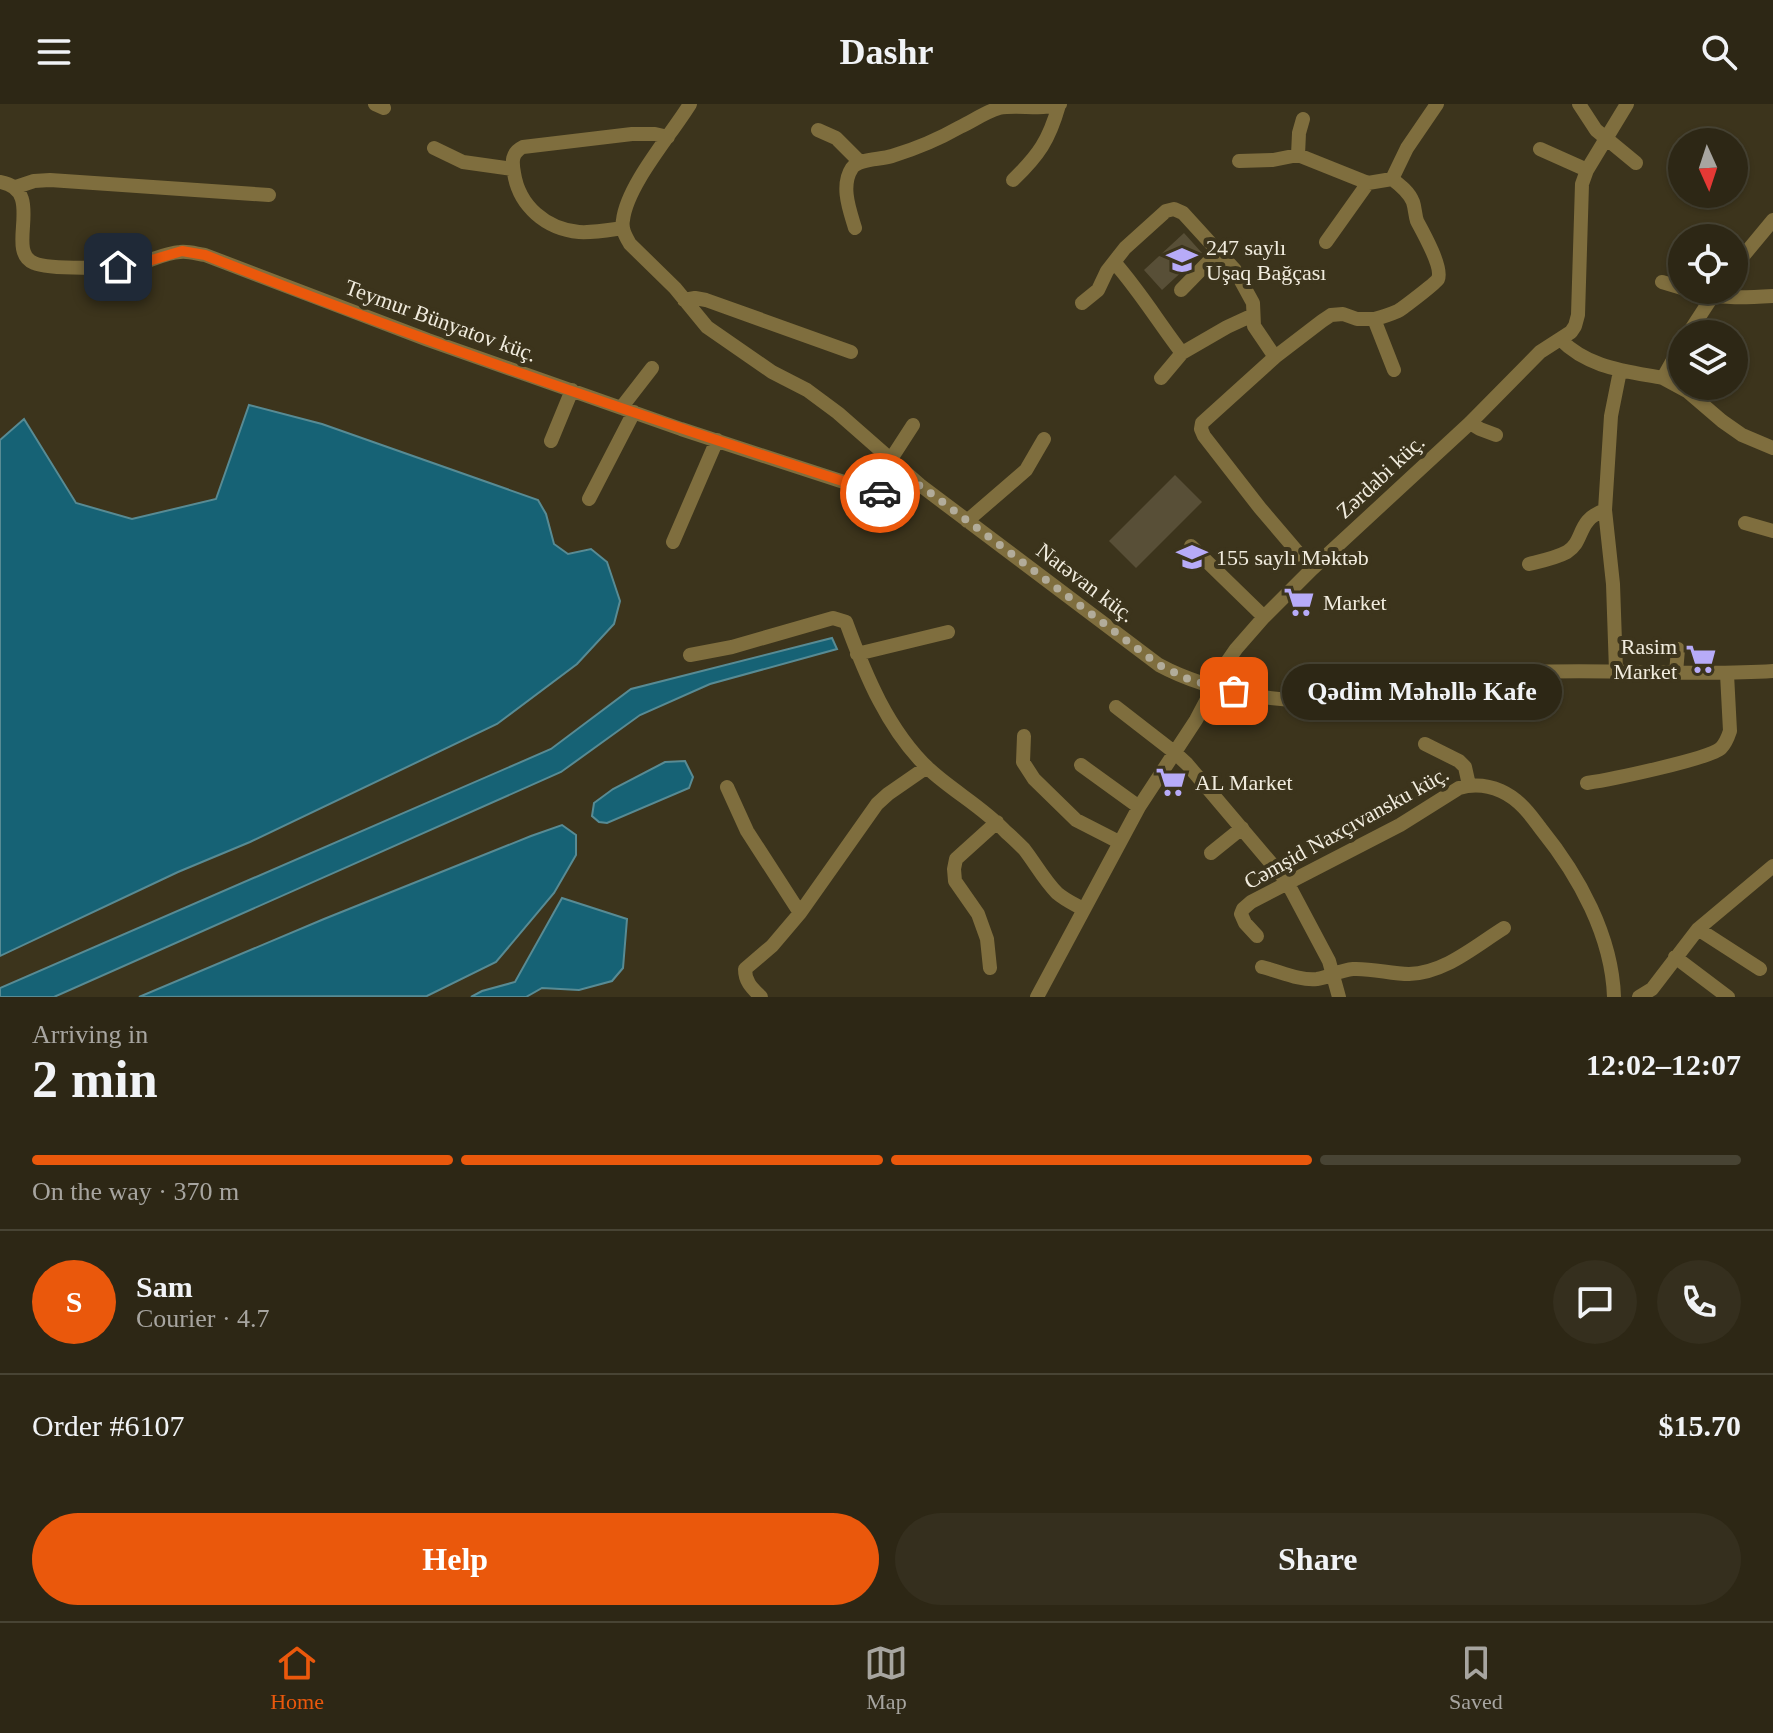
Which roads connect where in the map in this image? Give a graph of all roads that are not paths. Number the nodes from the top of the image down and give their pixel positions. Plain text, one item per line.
1 (690, 104) edge
2 (1437, 104) edge
3 (1579, 104) edge
4 (1627, 104) edge
5 (1059, 105) edge
6 (1303, 119) dead end
7 (818, 130) dead end
8 (668, 137) junction
9 (1605, 139) junction
10 (434, 148) dead end
11 (1540, 149) dead end
12 (1298, 155) junction
13 (1239, 161) dead end
14 (860, 162) junction
15 (1636, 163) dead end
16 (513, 169) junction
17 (1587, 170) junction
18 (1392, 179) junction
19 (1013, 180) dead end
20 (0, 182) edge
21 (1368, 183) junction
22 (16, 187) junction
23 (269, 195) dead end
24 (1772, 224) edge
25 (623, 228) junction
26 (855, 228) dead end
27 (1326, 242) dead end
28 (1219, 251) junction
29 (1748, 251) edge
30 (1114, 262) junction
31 (1662, 282) dead end
32 (1668, 284) edge
33 (1181, 290) dead end
34 (1773, 296) edge
35 (1748, 298) edge
36 (684, 300) junction
37 (1082, 303) dead end
38 (1253, 315) junction
39 (1374, 319) junction
40 (1560, 339) junction
41 (851, 352) dead end
42 (1182, 353) junction
43 (1275, 357) junction
44 (652, 368) dead end
45 (1668, 369) edge
46 (1394, 370) dead end
47 (1620, 371) junction
48 (1161, 378) dead end
49 (1663, 378) junction
50 (572, 390) junction
51 (627, 410) junction
52 (1470, 423) junction
53 (913, 425) dead end
54 (1496, 435) dead end
55 (1044, 439) dead end
56 (717, 440) junction
57 (551, 441) dead end
58 (1773, 448) edge
59 (891, 459) junction
60 (920, 485) junction
61 (589, 499) dead end
62 (1605, 510) junction
63 (967, 521) junction
64 (1745, 523) dead end
65 (1773, 531) edge
66 (673, 542) dead end
67 (1191, 546) dead end
68 (1529, 564) dead end
69 (1312, 569) junction
70 (1264, 617) junction
71 (948, 632) dead end
72 (1678, 649) dead end
73 (857, 654) junction
74 (690, 655) dead end
75 (1616, 671) junction
76 (1773, 671) edge
77 (1676, 673) junction
78 (1727, 674) junction
79 (1213, 687) junction
80 (1116, 707) dead end
81 (1024, 736) dead end
82 (1425, 744) dead end
83 (1174, 752) junction
84 (1081, 765) dead end
85 (927, 767) junction
86 (1587, 783) dead end
87 (1469, 785) junction
88 (727, 787) dead end
89 (1139, 807) junction
90 (997, 822) junction
91 (1242, 828) junction
92 (1119, 842) junction
93 (1211, 853) dead end
94 (1773, 866) edge
95 (1287, 882) junction
96 (1083, 909) junction
97 (800, 913) junction
98 (1504, 928) dead end
99 (1698, 929) junction
100 (1257, 936) dead end
101 (1675, 957) junction
102 (1262, 967) dead end
103 (990, 968) dead end
104 (1760, 969) dead end
105 (1333, 973) junction
106 (761, 997) edge
107 (1037, 997) edge
108 (1339, 997) edge
109 (1614, 997) edge
110 (1639, 997) edge
111 (1728, 997) edge

1 - 8 street
2 - 18 street
3 - 9 street
4 - 9 street, Zərdabi küç.
5 - 14 street
5 - 19 street
6 - 12 street
7 - 14 street
8 - 16 street
8 - 25 street
9 - 15 street
9 - 17 street, Zərdabi küç.
10 - 16 street
11 - 17 street
12 - 13 street
12 - 21 street
14 - 26 street
16 - 25 street
17 - 40 street, Zərdabi küç.
18 - 21 street
18 - 39 street
20 - 22 street
21 - 27 street
22 - 23 street
22 - 50 street, Teymur Bünyatov küç.
24 - 29 street
25 - 36 street, Natəvan küç.
28 - 30 street
28 - 33 street
28 - 38 street
30 - 37 street
30 - 42 street
31 - 32 street
34 - 35 street
36 - 41 street
36 - 59 street, Natəvan küç.
38 - 42 street
38 - 43 street
39 - 43 street
39 - 46 street
40 - 47 street
40 - 52 street, Zərdabi küç.
42 - 48 street
43 - 69 street
44 - 51 street
45 - 49 street
47 - 49 street
47 - 62 street
49 - 58 street
50 - 51 street, Teymur Bünyatov küç.
50 - 57 street
51 - 56 street, Teymur Bünyatov küç.
51 - 61 street
52 - 54 street
52 - 69 street, Zərdabi küç.
53 - 59 street
55 - 63 street
56 - 60 street, Teymur Bünyatov küç.
56 - 66 street
59 - 60 street, Natəvan küç.
60 - 63 street, Natəvan küç.
62 - 68 street
62 - 75 street
63 - 79 street, Natəvan küç.
64 - 65 street
67 - 70 street
69 - 70 street, Zərdabi küç.
70 - 79 street, Zərdabi küç.
71 - 73 street
72 - 77 street
73 - 74 street
73 - 85 street
75 - 77 street, Natəvan küç.
75 - 79 street, Natəvan küç.
76 - 78 street, Natəvan küç.
77 - 78 street, Natəvan küç.
78 - 86 street
79 - 83 street, Zərdabi küç.
80 - 83 street
81 - 92 street
82 - 87 street
83 - 89 street, Zərdabi küç.
83 - 91 street
84 - 89 street
85 - 90 street
85 - 97 street
87 - 95 street, Cəmşid Naxçıvansku küç.
87 - 109 street, Cəmşid Naxçıvansku küç.
88 - 97 street
89 - 92 street, Zərdabi küç.
90 - 96 street
90 - 103 street
91 - 93 street
91 - 95 street
92 - 96 street, Zərdabi küç.
94 - 99 street
95 - 100 street, Cəmşid Naxçıvansku küç.
95 - 105 street
96 - 107 street, Zərdabi küç.
97 - 106 street
98 - 105 street
99 - 101 street
99 - 104 street
101 - 110 street
101 - 111 street
102 - 105 street
105 - 108 street

